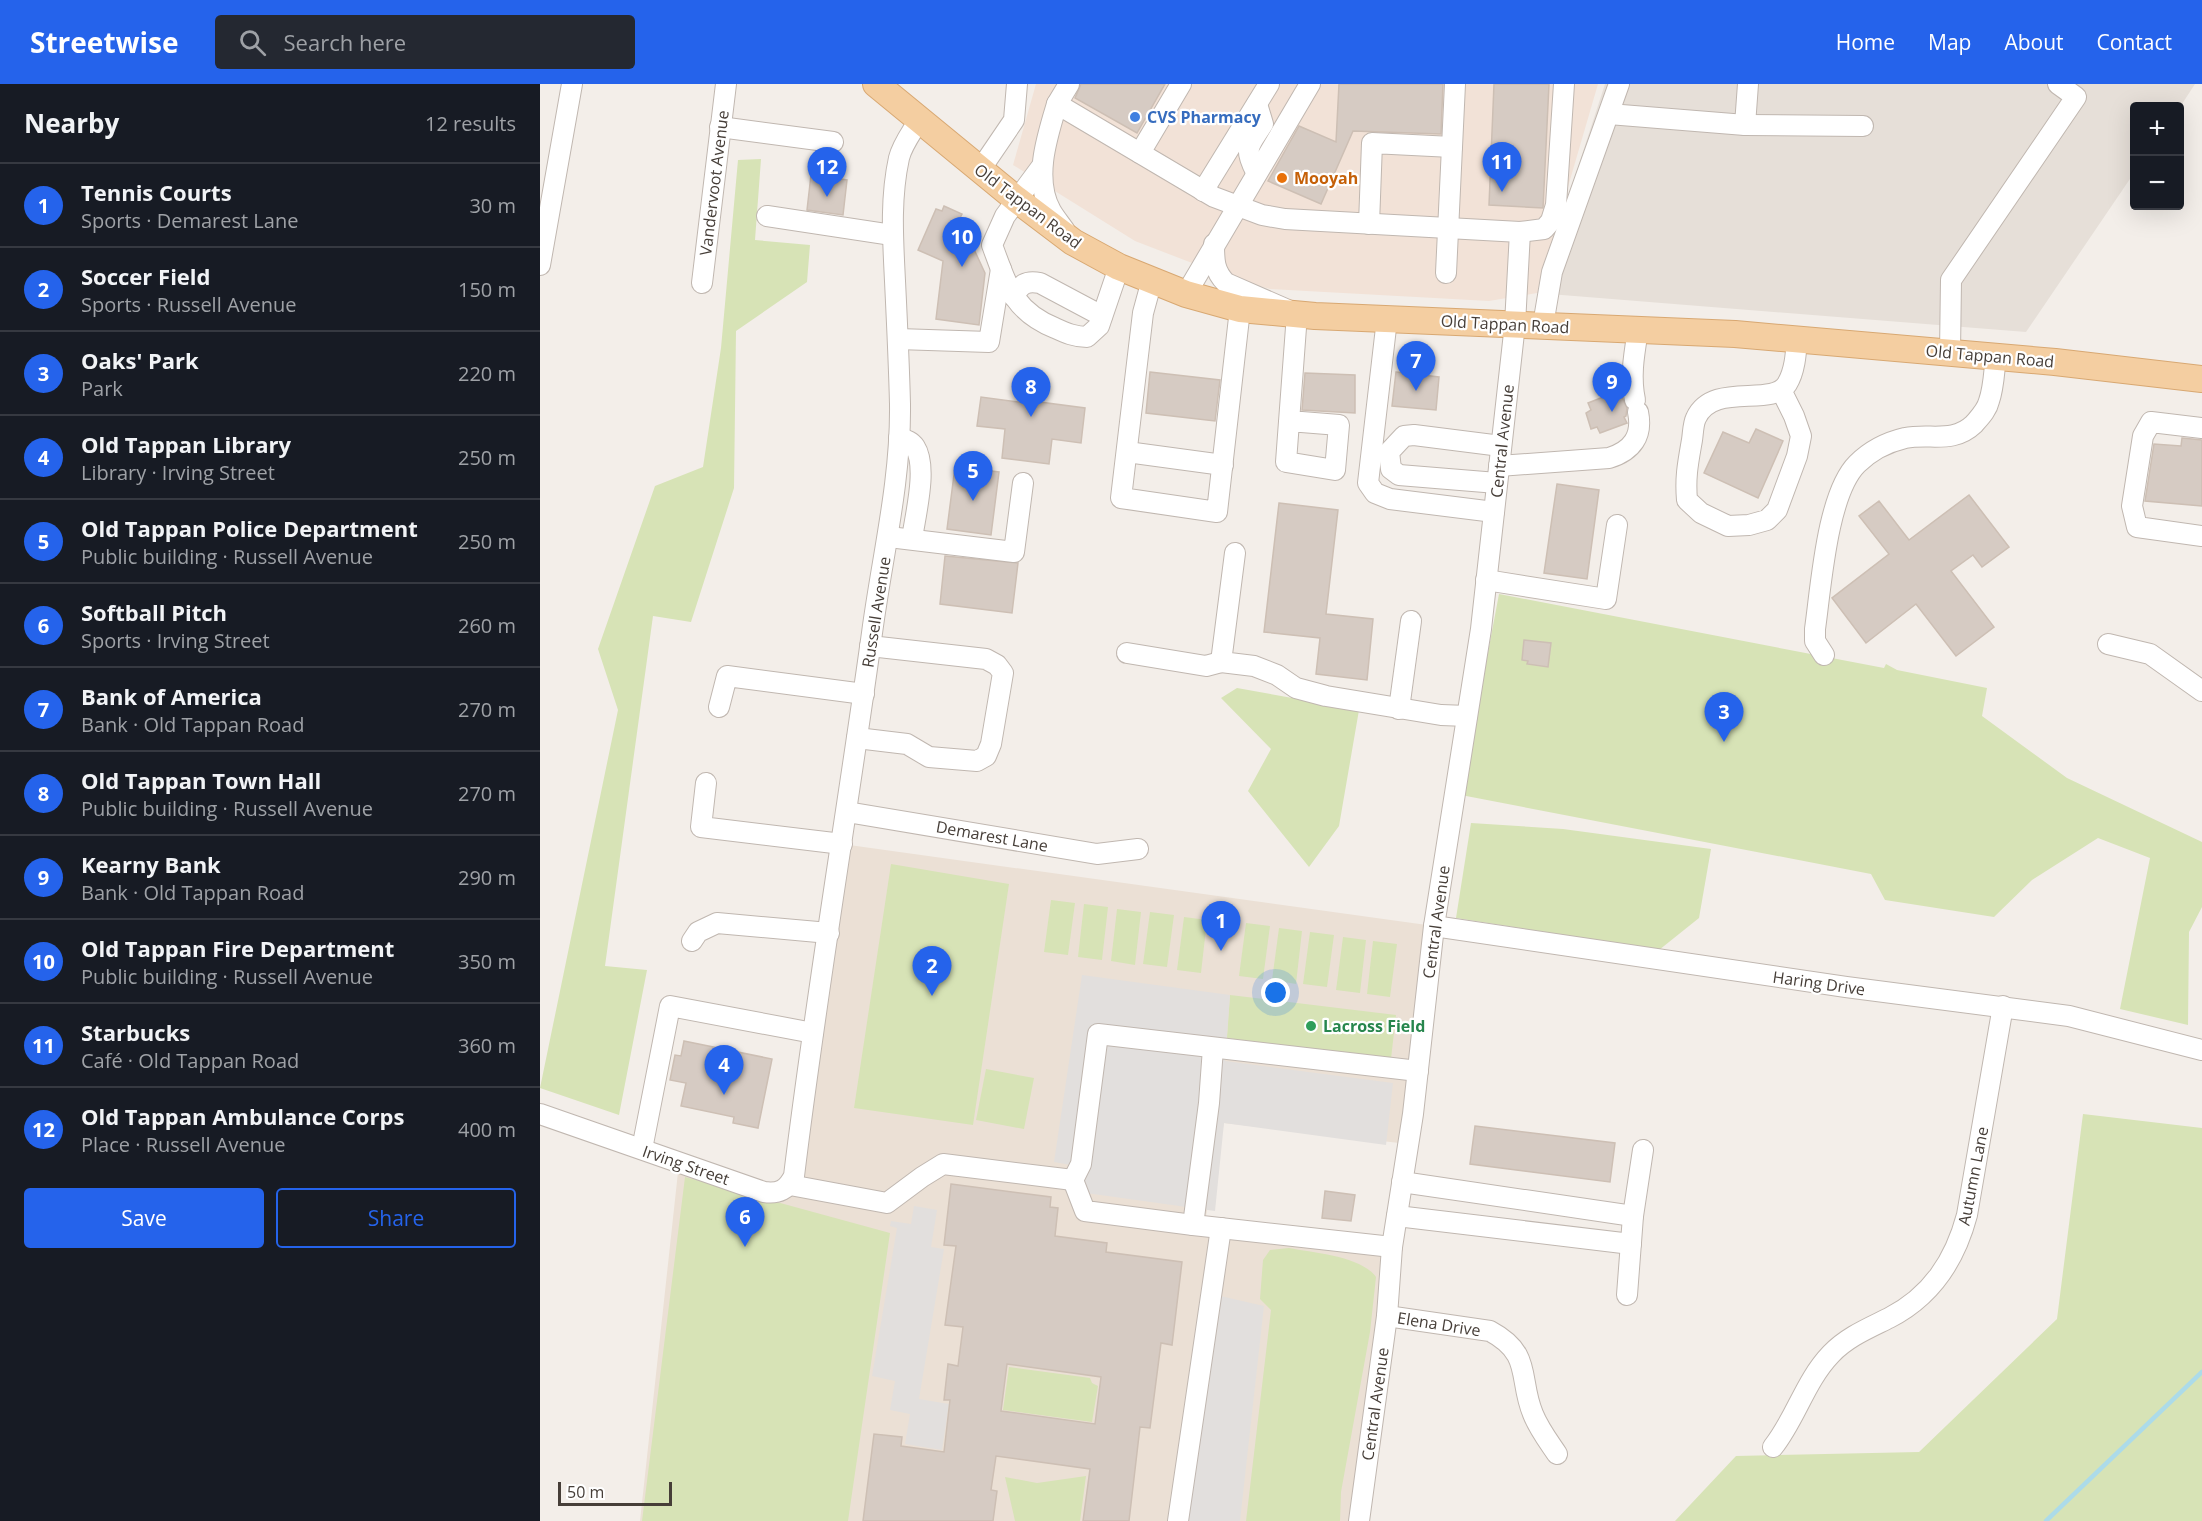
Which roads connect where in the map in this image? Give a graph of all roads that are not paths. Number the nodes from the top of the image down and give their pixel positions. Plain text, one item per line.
1 (572, 84) edge
2 (726, 84) edge
3 (876, 84) edge
4 (1017, 84) edge
5 (1069, 84) edge
6 (1181, 84) edge
7 (1269, 84) edge
8 (1310, 84) edge
9 (1455, 84) edge
10 (1564, 84) edge
11 (1619, 84) edge
12 (1748, 84) edge
13 (2058, 84) edge
14 (2081, 91) edge
15 (1057, 104) junction
16 (1257, 104) junction
17 (1609, 114) junction
18 (919, 120) junction
19 (1745, 125) junction
20 (1863, 126) dead end
21 (720, 127) junction
22 (833, 142) dead end
23 (1452, 147) junction
24 (1140, 153) junction
25 (1042, 166) junction
26 (980, 170) junction
27 (1257, 172) junction
28 (1203, 191) junction
29 (1016, 199) junction
30 (1236, 206) junction
31 (767, 216) dead end
32 (1369, 224) junction
33 (1448, 228) junction
34 (1520, 232) junction
35 (892, 235) junction
36 (1073, 242) junction
37 (1214, 244) junction
38 (540, 265) edge
39 (1119, 267) junction
40 (1001, 269) junction
41 (1446, 273) dead end
42 (1152, 280) junction
43 (702, 283) dead end
44 (1186, 294) junction
45 (1013, 296) junction
46 (1240, 309) junction
47 (1297, 314) junction
48 (1102, 316) junction
49 (1387, 319) junction
50 (1515, 324) junction
51 (1543, 325) junction
52 (1638, 330) junction
53 (898, 339) junction
54 (1797, 339) junction
55 (1950, 352) junction
56 (1996, 356) junction
57 (2202, 379) edge
58 (1781, 390) junction
59 (1289, 421) dead end
60 (2202, 428) edge
61 (899, 438) junction
62 (1127, 453) junction
63 (1223, 465) junction
64 (1499, 465) junction
65 (1023, 483) dead end
66 (1494, 512) junction
67 (1617, 525) dead end
68 (2202, 536) edge
69 (889, 537) junction
70 (912, 539) junction
71 (1235, 554) dead end
72 (1486, 580) junction
73 (1411, 621) dead end
74 (2108, 644) dead end
75 (870, 646) junction
76 (1127, 653) dead end
77 (1824, 655) dead end
78 (1221, 662) junction
79 (2202, 691) edge
80 (864, 694) junction
81 (719, 707) dead end
82 (1399, 709) junction
83 (1467, 716) junction
84 (857, 738) junction
85 (706, 783) dead end
86 (847, 812) junction
87 (842, 844) junction
88 (1138, 849) dead end
89 (1434, 926) junction
90 (829, 933) junction
91 (692, 940) dead end
92 (2003, 1006) junction
93 (813, 1033) junction
94 (1213, 1048) junction
95 (2202, 1050) edge
96 (1418, 1071) junction
97 (540, 1116) edge
98 (642, 1149) junction
99 (1643, 1150) dead end
100 (1073, 1180) junction
101 (1402, 1182) junction
102 (790, 1185) junction
103 (1449, 1189) junction
104 (1536, 1202) junction
105 (1397, 1216) junction
106 (1633, 1216) junction
107 (1444, 1222) junction
108 (1193, 1225) junction
109 (1221, 1228) junction
110 (1533, 1233) junction
111 (1631, 1244) junction
112 (1392, 1247) junction
113 (1627, 1295) dead end
114 (1387, 1316) junction
115 (1773, 1447) dead end
116 (1557, 1454) dead end
117 (1178, 1521) edge
118 (1359, 1521) edge

1 - 38 street
2 - 21 street, Vandervoot Avenue
3 - 18 main road, Old Tappan Road
4 - 26 street
5 - 15 street
6 - 24 street
7 - 16 street
8 - 27 street
9 - 23 street
10 - 34 street
11 - 17 street
12 - 19 street
13 - 14 street
14 - 55 street
15 - 24 street
15 - 25 street
16 - 27 street
16 - 28 street
17 - 19 street
17 - 51 street
18 - 26 main road, Old Tappan Road
18 - 35 street, Russell Avenue
19 - 20 street
21 - 22 street
21 - 43 street, Vandervoot Avenue
23 - 32 street
23 - 33 street
24 - 28 street
25 - 29 street
25 - 36 street
26 - 29 main road, Old Tappan Road
27 - 30 street
28 - 30 street
29 - 36 main road, Old Tappan Road
29 - 40 street
30 - 32 street
30 - 37 street
31 - 35 street
32 - 33 street
33 - 34 street
33 - 41 street
34 - 50 street, Central Avenue
35 - 53 street, Russell Avenue
36 - 39 main road, Old Tappan Road
37 - 44 street
37 - 47 street
39 - 42 main road, Old Tappan Road
39 - 48 street
40 - 45 street
40 - 53 street
42 - 44 main road, Old Tappan Road
42 - 62 street
44 - 46 main road, Old Tappan Road
45 - 48 street
45 - 48 street
46 - 47 main road, Old Tappan Road
46 - 63 street
47 - 49 main road, Old Tappan Road
47 - 59 street
49 - 50 main road, Old Tappan Road
49 - 66 street
50 - 51 main road, Old Tappan Road
50 - 64 street, Central Avenue
51 - 52 main road, Old Tappan Road
52 - 54 main road, Old Tappan Road
52 - 64 street
53 - 61 street, Russell Avenue
54 - 55 main road, Old Tappan Road
54 - 58 street
55 - 56 main road, Old Tappan Road
56 - 57 main road, Old Tappan Road
56 - 77 street
58 - 58 street
60 - 68 street
61 - 69 street, Russell Avenue
61 - 70 street
62 - 63 street
62 - 63 street
64 - 64 street
64 - 66 street, Central Avenue
65 - 70 street
66 - 72 street, Central Avenue
67 - 72 street
69 - 70 street
69 - 75 street, Russell Avenue
71 - 78 street
72 - 83 street, Central Avenue
73 - 82 street
74 - 79 street
75 - 80 street, Russell Avenue
75 - 84 street
76 - 78 street
78 - 82 street
80 - 81 street
80 - 84 street, Russell Avenue
82 - 83 street
83 - 89 street, Central Avenue
84 - 86 street, Russell Avenue
85 - 87 street
86 - 87 street, Russell Avenue
86 - 88 street, Demarest Lane
87 - 90 street, Russell Avenue
89 - 92 street, Haring Drive
89 - 96 street, Central Avenue
90 - 91 street
90 - 93 street, Russell Avenue
92 - 95 street, Haring Drive
92 - 115 street, Autumn Lane
93 - 98 street
93 - 102 street, Russell Avenue
94 - 96 street
94 - 100 street
94 - 108 street
96 - 101 street, Central Avenue
97 - 98 street, Irving Street
98 - 102 street, Irving Street
99 - 106 street
100 - 102 street
100 - 108 street
101 - 103 street
101 - 105 street, Central Avenue
103 - 104 street
103 - 107 street
104 - 106 street
104 - 110 street
105 - 107 street
105 - 112 street, Central Avenue
106 - 111 street
107 - 110 street
108 - 109 street
109 - 112 street
109 - 117 street
110 - 111 street
111 - 113 street
112 - 114 street, Central Avenue
114 - 116 street, Elena Drive
114 - 118 street, Central Avenue

